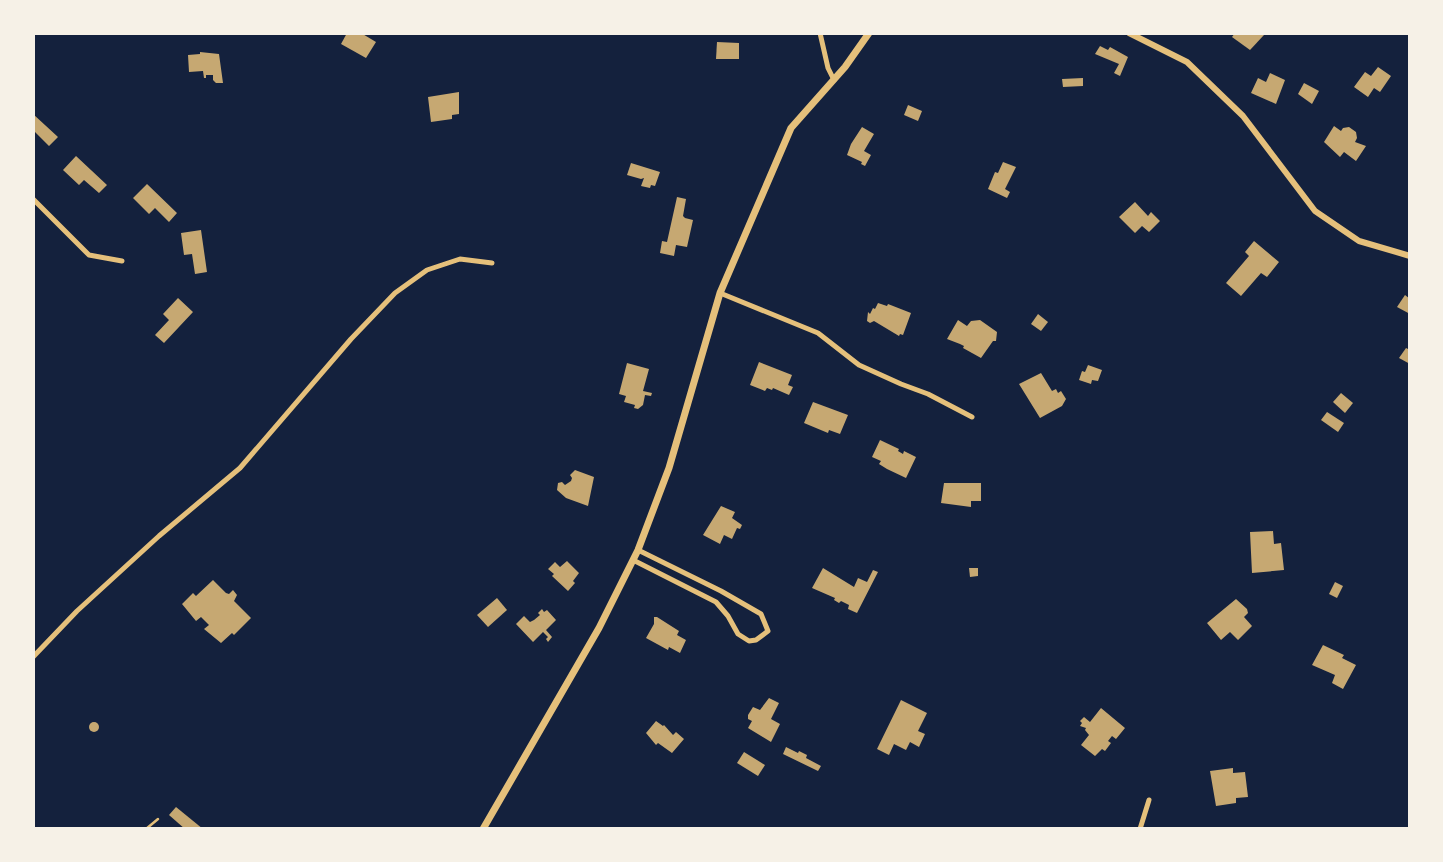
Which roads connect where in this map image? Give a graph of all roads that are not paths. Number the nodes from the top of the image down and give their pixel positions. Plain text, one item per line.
1 (820, 33) edge
2 (869, 33) edge
3 (1129, 33) edge
4 (834, 80) junction
5 (33, 199) edge
6 (1410, 256) edge
7 (122, 261) dead end
8 (492, 263) dead end
9 (720, 293) junction
10 (972, 417) dead end
11 (638, 550) junction
12 (633, 560) junction
13 (33, 657) edge
14 (1149, 800) dead end
15 (158, 819) dead end
16 (146, 829) edge
17 (483, 829) edge
18 (1140, 829) edge

1 - 4 street
2 - 4 main road
3 - 6 street
4 - 9 main road
5 - 7 street
8 - 13 street
9 - 10 street
9 - 11 main road
11 - 12 main road
11 - 12 street
12 - 17 main road
14 - 18 street
15 - 16 lane

